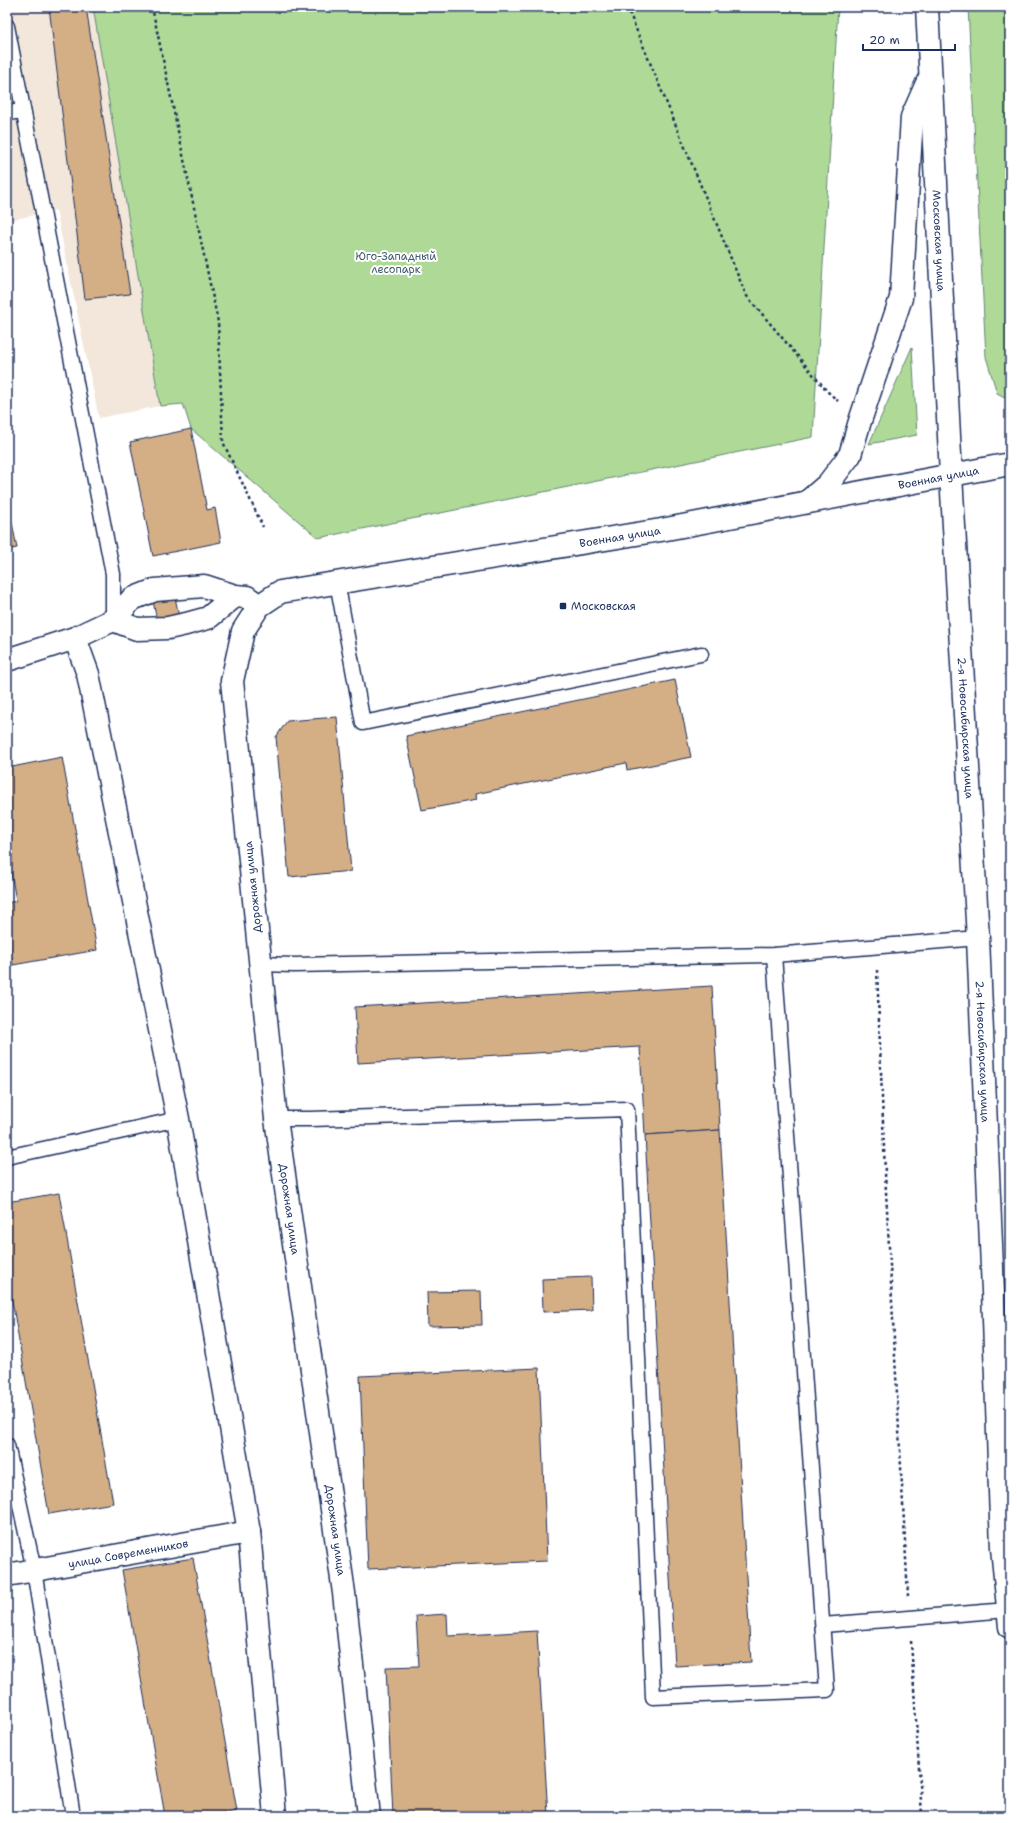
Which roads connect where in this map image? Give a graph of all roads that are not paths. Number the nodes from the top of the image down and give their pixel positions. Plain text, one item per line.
1 (926, 7) edge
2 (7, 26) edge
3 (930, 76) junction
4 (23, 111) junction
5 (7, 113) edge
6 (1010, 464) edge
7 (951, 475) junction
8 (807, 502) junction
9 (337, 582) junction
10 (235, 596) junction
11 (259, 606) junction
12 (113, 620) junction
13 (75, 638) junction
14 (701, 654) dead end
15 (7, 660) edge
16 (978, 938) junction
17 (774, 955) junction
18 (260, 964) junction
19 (178, 1119) junction
20 (276, 1119) junction
21 (7, 1157) edge
22 (7, 1445) edge
23 (249, 1532) junction
24 (34, 1570) junction
25 (7, 1575) edge
26 (1009, 1619) edge
27 (823, 1625) junction
28 (72, 1816) edge
29 (275, 1816) edge
30 (369, 1816) edge

1 - 3 street, Московская улица
2 - 4 lane
3 - 7 street, Московская улица
3 - 8 street
4 - 5 lane
4 - 12 lane
6 - 7 street, Военная улица
7 - 8 street, Военная улица
7 - 16 street, 2-я Новосибирская улица
8 - 9 street, Военная улица
9 - 11 street, Военная улица
9 - 14 lane
10 - 11 street
10 - 12 street
10 - 12 street
11 - 18 street, Дорожная улица
12 - 13 street
13 - 15 street
13 - 19 street
16 - 17 lane
16 - 26 street, 2-я Новосибирская улица
17 - 18 lane
17 - 27 lane
18 - 20 street, Дорожная улица
19 - 21 lane
19 - 23 street
20 - 27 lane
20 - 30 street, Дорожная улица
22 - 24 lane
23 - 24 street, улица Современников
23 - 29 street
24 - 25 street, улица Современников
24 - 28 lane
26 - 27 lane

